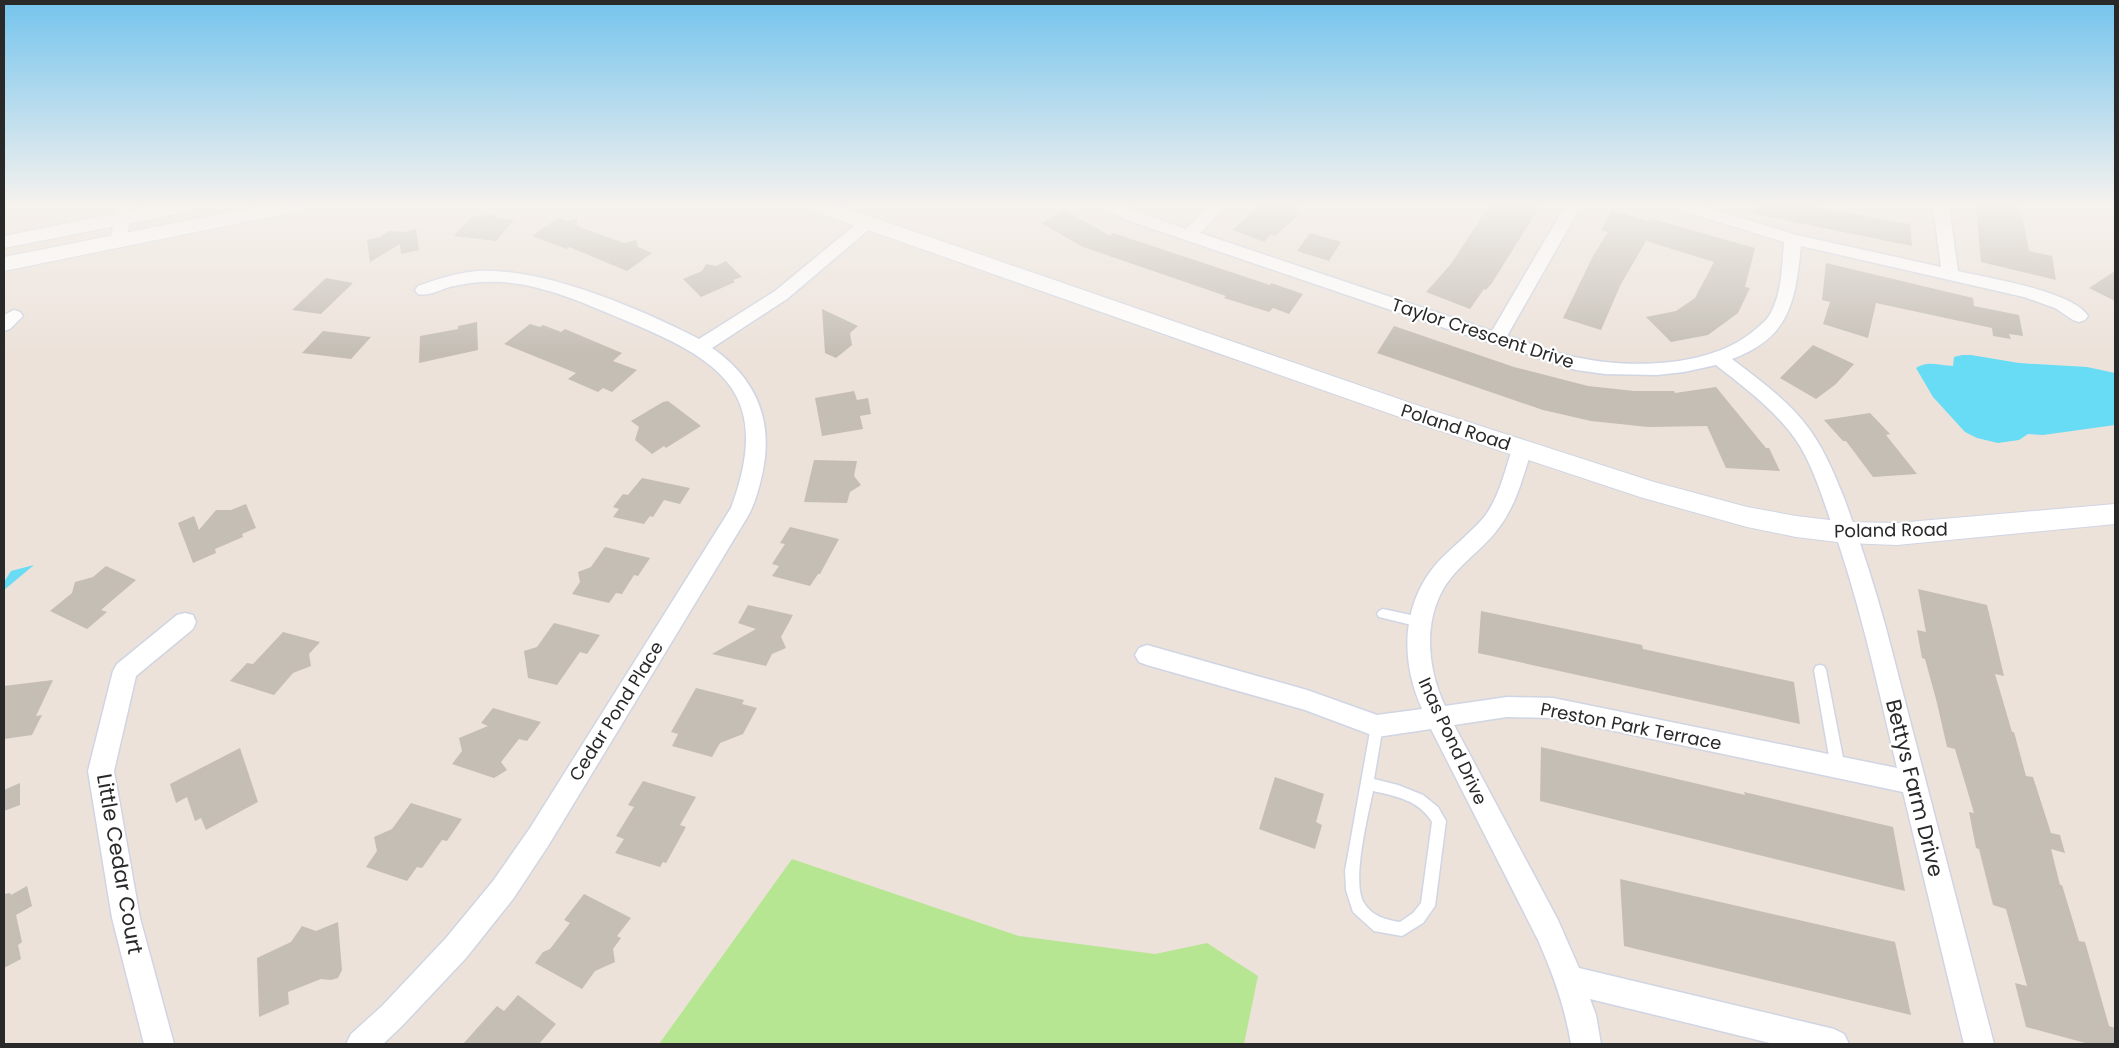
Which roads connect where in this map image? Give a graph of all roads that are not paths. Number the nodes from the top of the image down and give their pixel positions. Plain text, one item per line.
1 (49, 255) edge
2 (830, 255) edge
3 (958, 255) edge
4 (1248, 255) edge
5 (1545, 255) edge
6 (1791, 255) edge
7 (1864, 255) edge
8 (1947, 255) edge
9 (4, 264) edge
10 (1950, 274) junction
11 (424, 290) dead end
12 (2079, 316) dead end
13 (1496, 339) junction
14 (700, 347) junction
15 (1719, 358) junction
16 (1522, 449) junction
17 (2115, 514) edge
18 (1846, 533) junction
19 (1383, 614) dead end
20 (185, 622) dead end
21 (1420, 622) junction
22 (1147, 655) dead end
23 (1820, 670) dead end
24 (1438, 718) junction
25 (1377, 726) junction
26 (1838, 768) junction
27 (1368, 784) junction
28 (1914, 784) junction
29 (1569, 980) junction
30 (159, 1044) edge
31 (361, 1044) edge
32 (1586, 1044) edge
33 (1834, 1044) edge
34 (1979, 1044) edge

1 - 9 street
2 - 14 street
3 - 16 street, Poland Road
4 - 13 street, Taylor Crescent Drive
5 - 13 street
6 - 15 street, Taylor Crescent Drive
7 - 10 street
8 - 10 street
10 - 12 street
11 - 14 street, Cedar Pond Place
13 - 15 street, Taylor Crescent Drive
14 - 31 street, Cedar Pond Place
15 - 18 street, Bettys Farm Drive
16 - 18 street, Poland Road
16 - 21 street, Inas Pond Drive
17 - 18 street, Poland Road
18 - 28 street, Bettys Farm Drive
19 - 21 lane
20 - 30 street, Little Cedar Court
21 - 24 street, Inas Pond Drive
22 - 25 street, Preston Park Terrace
23 - 26 lane
24 - 25 street, Preston Park Terrace
24 - 26 street, Preston Park Terrace
24 - 29 street, Inas Pond Drive
25 - 27 lane
26 - 28 street, Preston Park Terrace
27 - 27 lane
28 - 34 street, Bettys Farm Drive
29 - 32 street, Inas Pond Drive
29 - 33 street

